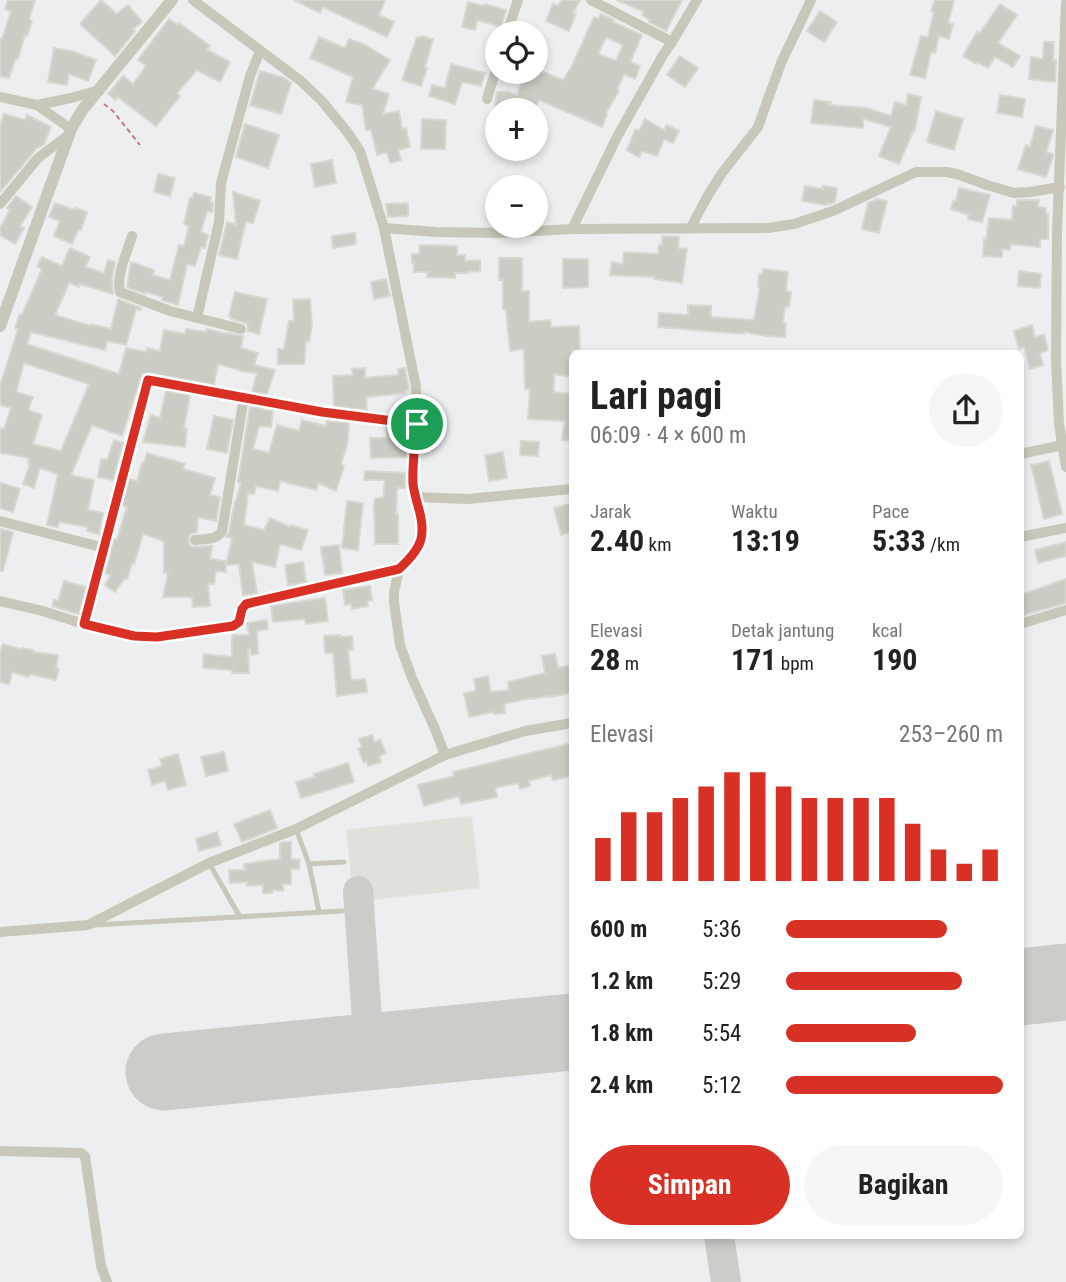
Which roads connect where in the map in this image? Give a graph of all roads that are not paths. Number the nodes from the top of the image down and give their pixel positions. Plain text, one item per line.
1 (172, 0) edge
2 (192, 0) edge
3 (518, 0) edge
4 (591, 0) edge
5 (697, 0) edge
6 (811, 0) edge
7 (1066, 3) edge
8 (512, 21) edge
9 (671, 42) junction
10 (260, 51) junction
11 (97, 93) junction
12 (0, 97) edge
13 (37, 105) junction
14 (1064, 128) edge
15 (69, 133) junction
16 (1060, 187) junction
17 (0, 204) edge
18 (691, 227) junction
19 (384, 228) junction
20 (572, 229) junction
21 (132, 236) dead end
22 (197, 318) junction
23 (0, 326) edge
24 (241, 329) dead end
25 (244, 397) junction
26 (417, 424) junction
27 (1063, 424) edge
28 (1063, 445) junction
29 (1024, 453) edge
30 (1066, 467) edge
31 (569, 489) edge
32 (416, 498) junction
33 (0, 521) edge
34 (1066, 528) edge
35 (1024, 536) edge
36 (194, 540) dead end
37 (105, 548) junction
38 (399, 569) junction
39 (0, 601) edge
40 (1066, 610) edge
41 (1024, 623) edge
42 (84, 624) junction
43 (569, 724) edge
44 (444, 755) junction
45 (296, 829) junction
46 (344, 862) dead end
47 (209, 863) junction
48 (309, 864) junction
49 (342, 911) dead end
50 (319, 912) junction
51 (240, 917) junction
52 (88, 925) junction
53 (0, 932) edge
54 (0, 1151) edge
55 (107, 1282) edge

1 - 11 street
2 - 10 street
3 - 8 street
4 - 9 street
5 - 9 street
6 - 18 street
7 - 14 street
9 - 20 street
10 - 19 street
10 - 22 street
11 - 13 street
11 - 15 street
12 - 13 street
13 - 15 street
14 - 16 street
15 - 17 street
15 - 23 street
16 - 18 street
16 - 27 street
18 - 20 street
19 - 20 street
19 - 26 street
21 - 22 street
22 - 24 street
25 - 26 street
25 - 36 street
25 - 37 street
26 - 32 street
27 - 28 street
28 - 29 street
28 - 30 street
31 - 32 street
32 - 38 street
33 - 37 street
34 - 35 street
37 - 42 street
38 - 42 street
38 - 44 street
39 - 42 street
40 - 41 street
43 - 44 street
44 - 45 street
45 - 47 street
45 - 48 lane
46 - 48 lane
47 - 51 lane
47 - 52 street
48 - 50 lane
49 - 50 lane
50 - 51 lane
51 - 52 lane
52 - 53 street
54 - 55 street

